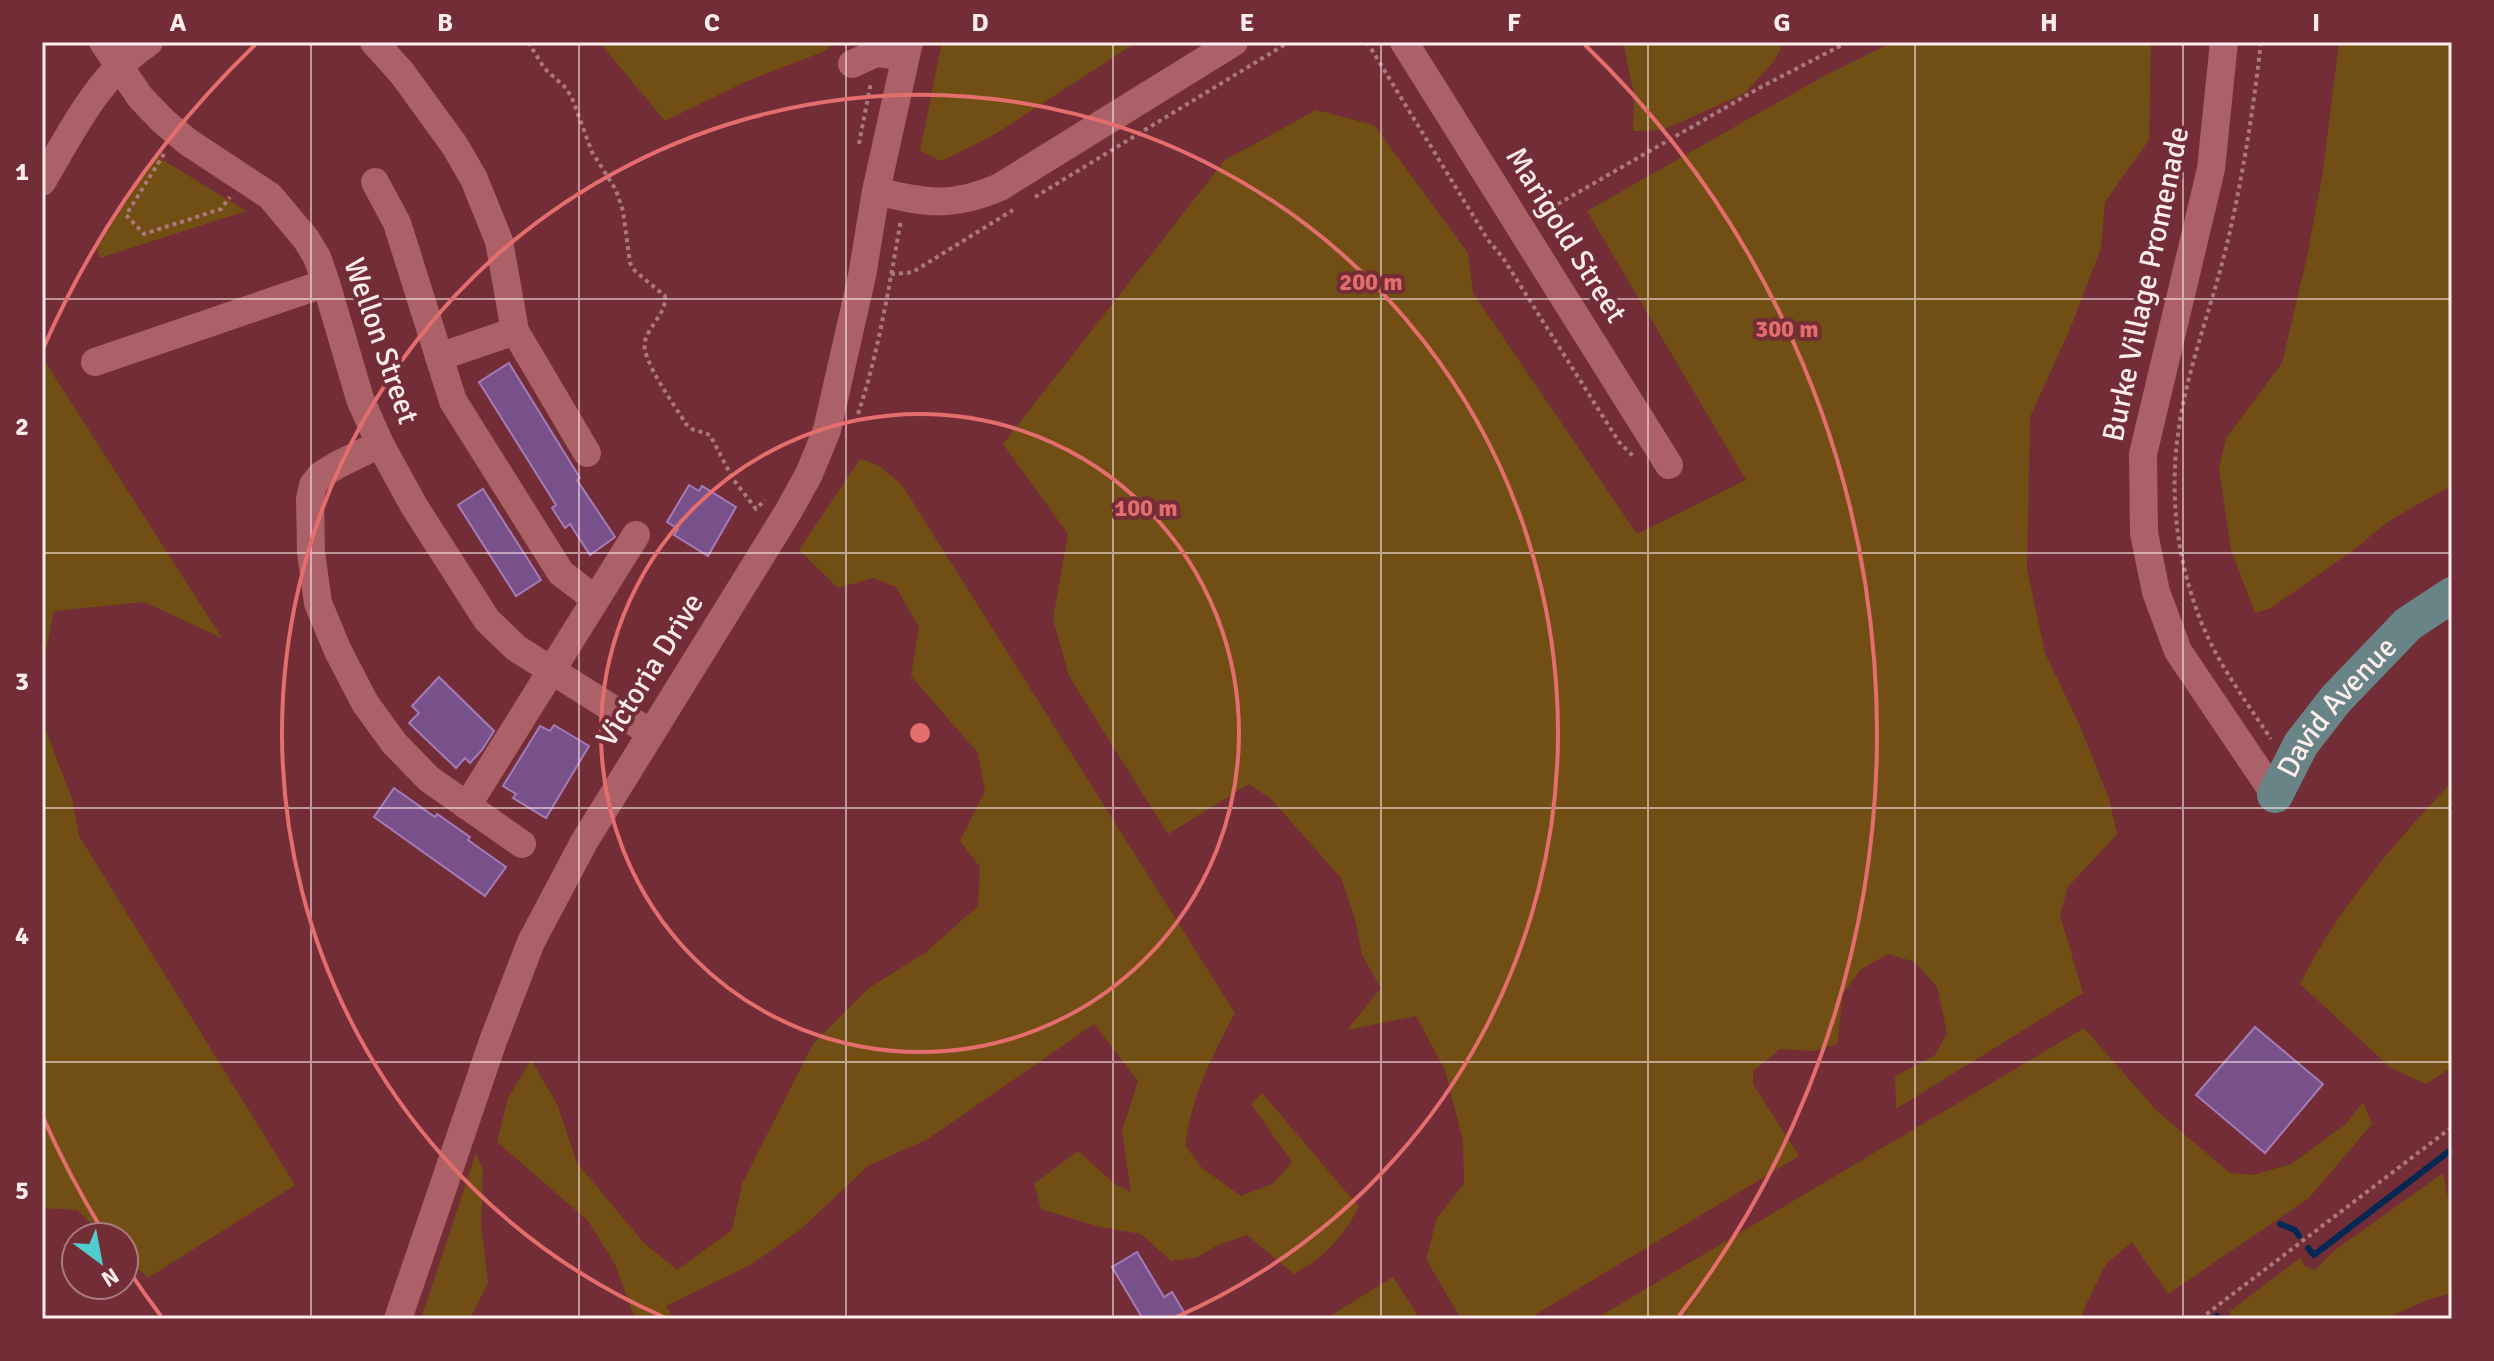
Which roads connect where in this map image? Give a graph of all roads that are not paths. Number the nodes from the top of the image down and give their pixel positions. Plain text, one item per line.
1 (103, 42) edge
2 (149, 42) edge
3 (374, 42) edge
4 (1234, 42) edge
5 (1404, 42) edge
6 (2224, 42) edge
7 (907, 50) edge
8 (864, 59) road end
9 (118, 67) junction
10 (42, 182) edge
11 (375, 182) dead end
12 (876, 191) junction
13 (326, 283) junction
14 (515, 331) junction
15 (439, 357) junction
16 (95, 362) dead end
17 (380, 444) junction
18 (587, 453) dead end
19 (1669, 465) dead end
20 (636, 535) dead end
21 (2452, 595) edge
22 (595, 599) junction
23 (2452, 622) edge
24 (552, 671) junction
25 (651, 733) junction
26 (2275, 795) junction
27 (467, 806) junction
28 (522, 844) dead end
29 (398, 1319) edge

1 - 9 street, Wellon Street
2 - 9 street
3 - 14 street
4 - 12 street
5 - 19 street, Marigold Street
6 - 26 street, Burke Village Promenade
7 - 8 street
7 - 12 street, Victoria Drive
9 - 10 street
9 - 13 street, Wellon Street
11 - 15 street
12 - 25 street, Victoria Drive
13 - 16 street
13 - 17 street, Wellon Street
14 - 15 street
14 - 18 street
15 - 22 street
17 - 24 street, Wellon Street
17 - 27 street
20 - 22 street
21 - 26 main road, David Avenue
22 - 24 street
23 - 26 main road, David Avenue
24 - 25 street, Wellon Street
24 - 27 street
25 - 29 street, Victoria Drive
27 - 28 street

